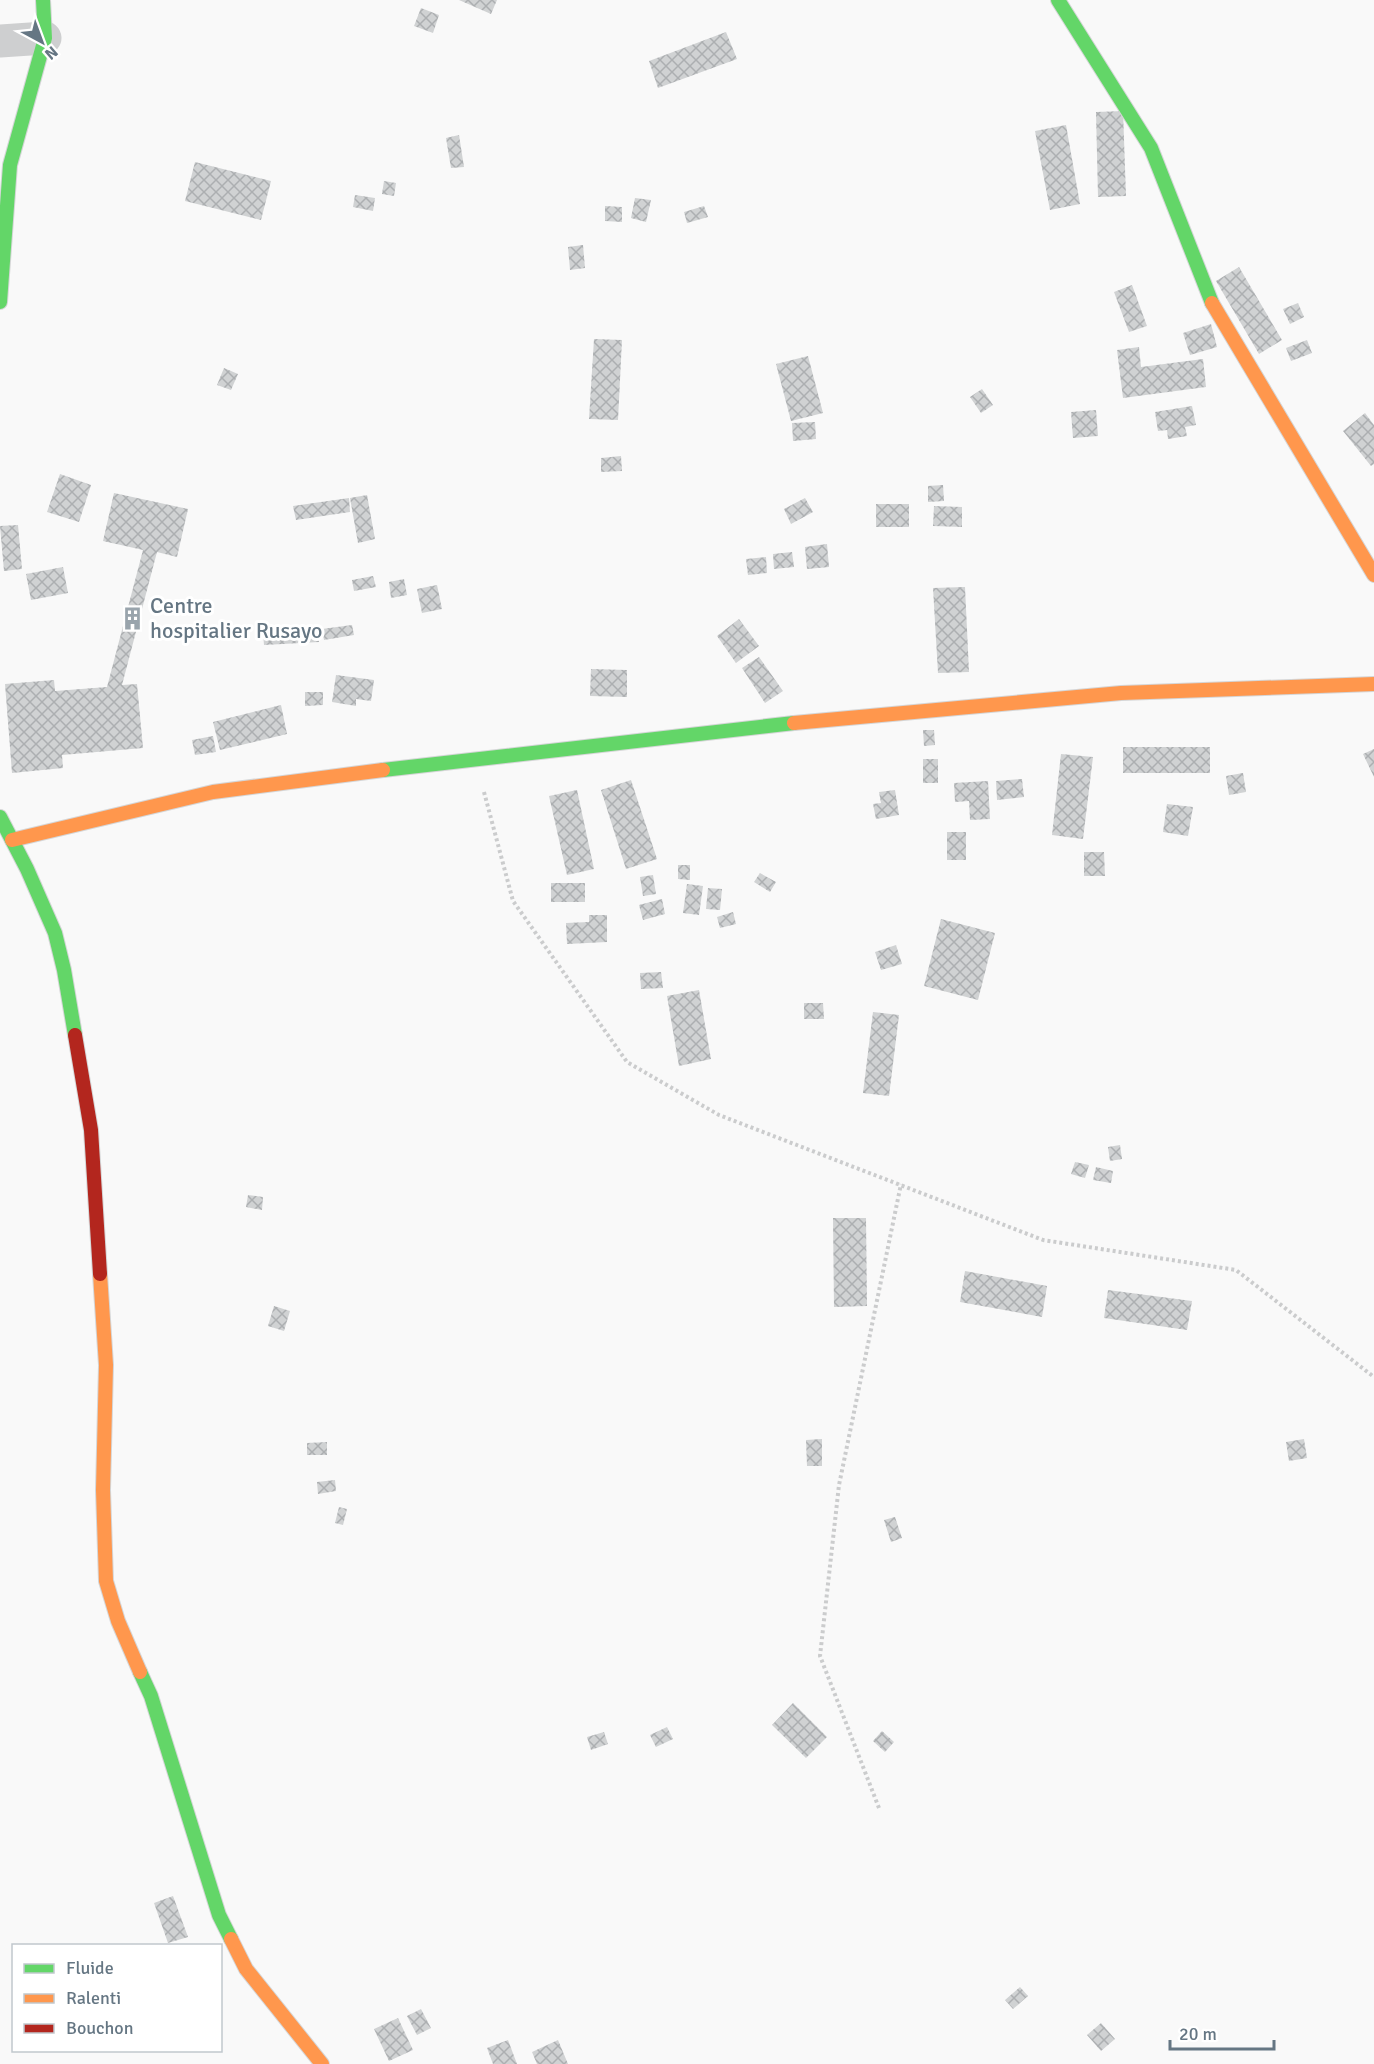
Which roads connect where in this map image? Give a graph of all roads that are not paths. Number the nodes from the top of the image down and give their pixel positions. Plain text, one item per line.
1 (43, 0) edge
2 (1058, 0) edge
3 (45, 38) junction
4 (0, 40) edge
5 (0, 302) edge
6 (1374, 575) edge
7 (1374, 684) edge
8 (0, 817) edge
9 (12, 840) junction
10 (322, 2064) edge

1 - 3 street
2 - 6 street
3 - 4 street
3 - 5 street
7 - 9 street
8 - 9 street
9 - 10 street

